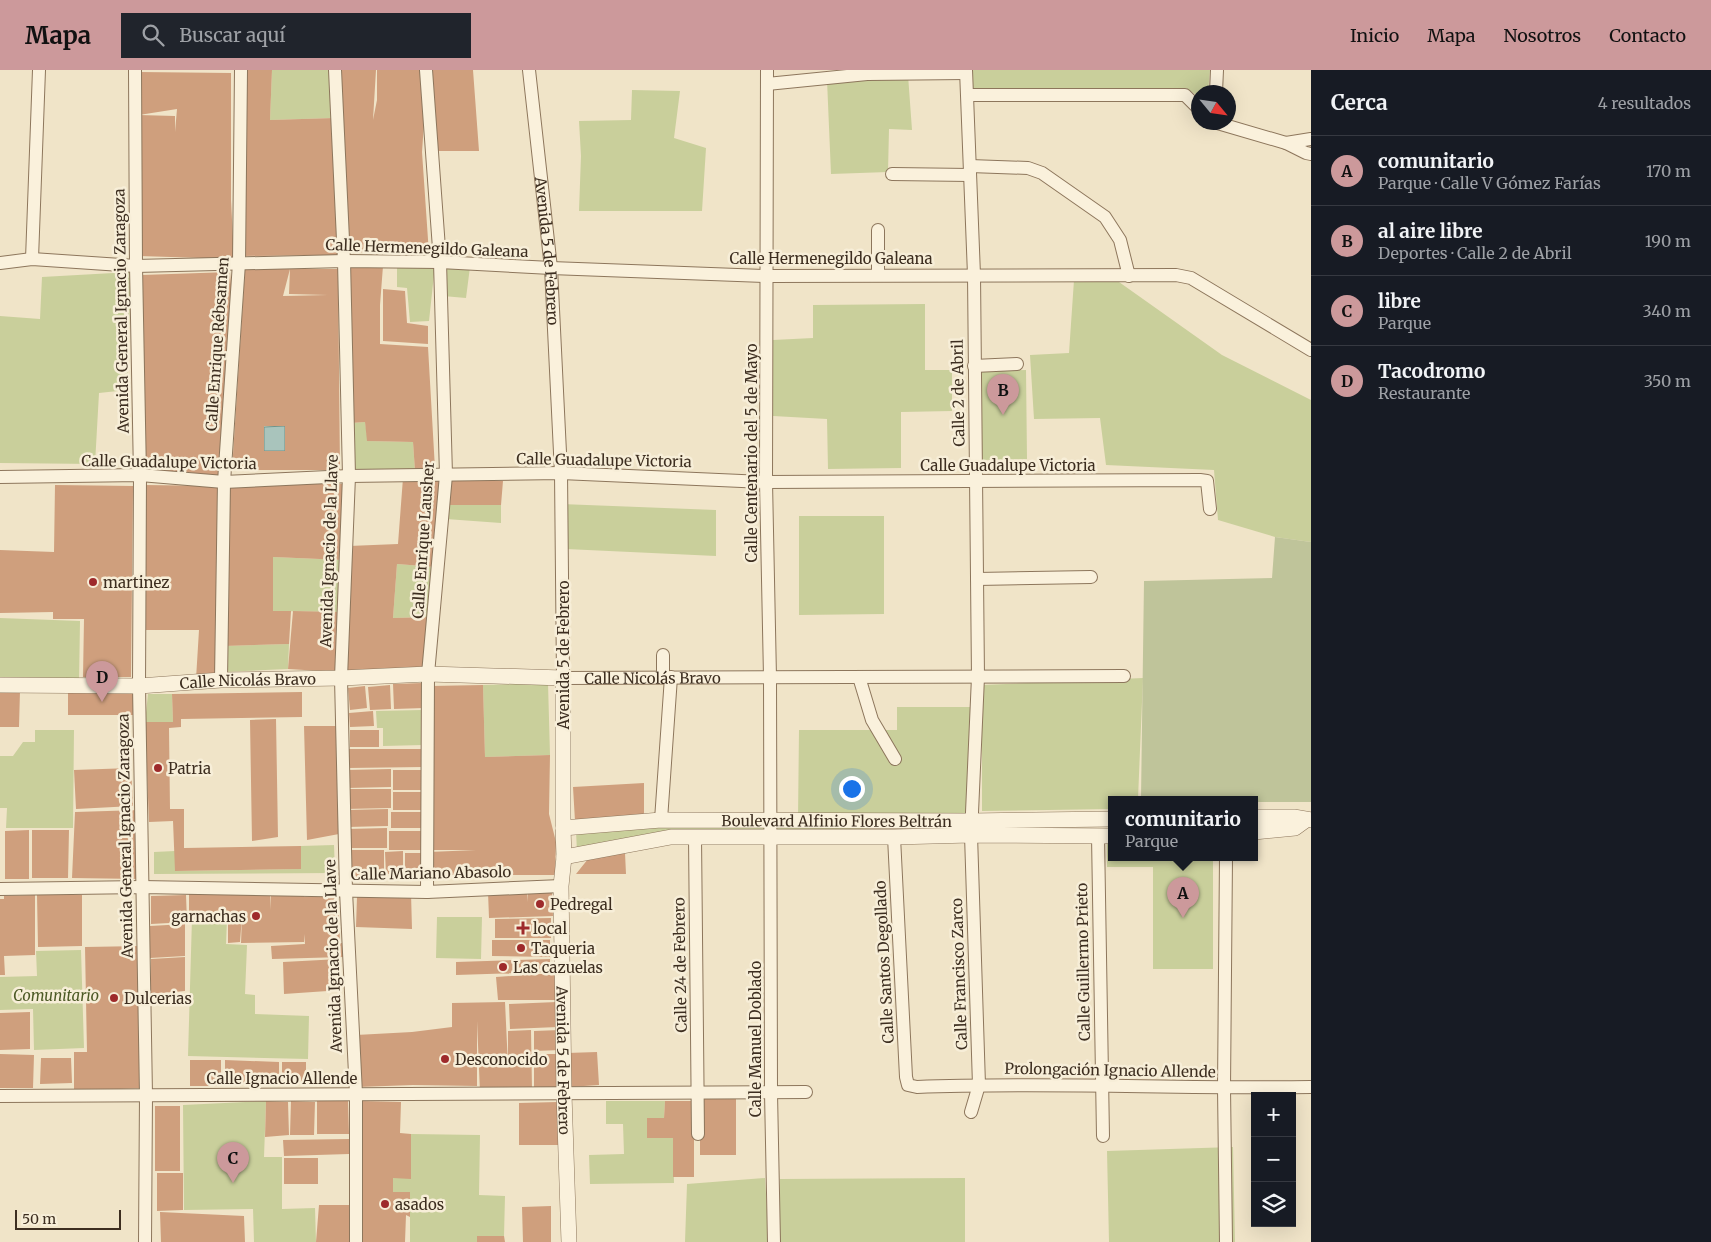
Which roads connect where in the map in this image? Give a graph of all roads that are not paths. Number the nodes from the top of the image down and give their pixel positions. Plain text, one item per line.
1 (39, 70) edge
2 (135, 70) edge
3 (241, 70) edge
4 (335, 70) edge
5 (426, 70) edge
6 (529, 70) edge
7 (767, 70) edge
8 (1217, 70) edge
9 (966, 72) edge
10 (767, 84) junction
11 (1216, 85) edge
12 (968, 95) junction
13 (1191, 101) edge
14 (1236, 128) edge
15 (1311, 139) edge
16 (1286, 143) junction
17 (1311, 154) edge
18 (970, 171) junction
19 (892, 174) dead end
20 (878, 230) dead end
21 (32, 259) junction
22 (344, 261) junction
23 (440, 262) junction
24 (0, 263) edge
25 (239, 263) junction
26 (136, 266) junction
27 (551, 268) junction
28 (878, 275) junction
29 (974, 275) junction
30 (767, 276) junction
31 (1129, 276) junction
32 (1311, 350) edge
33 (1017, 364) dead end
34 (974, 366) junction
35 (561, 473) junction
36 (140, 475) junction
37 (0, 476) edge
38 (349, 476) junction
39 (446, 476) junction
40 (976, 481) junction
41 (224, 482) junction
42 (766, 482) junction
43 (1210, 509) dead end
44 (1091, 577) dead end
45 (977, 579) junction
46 (663, 655) dead end
47 (428, 674) junction
48 (1124, 676) dead end
49 (667, 677) junction
50 (770, 677) junction
51 (858, 677) junction
52 (978, 677) junction
53 (341, 678) junction
54 (563, 678) junction
55 (221, 680) junction
56 (0, 685) edge
57 (139, 686) junction
58 (895, 759) dead end
59 (1258, 817) edge
60 (1108, 819) edge
61 (661, 820) junction
62 (1309, 820) edge
63 (770, 821) junction
64 (563, 828) junction
65 (971, 828) junction
66 (1258, 832) edge
67 (1105, 836) edge
68 (695, 837) junction
69 (770, 837) junction
70 (894, 837) junction
71 (564, 857) junction
72 (1226, 861) edge
73 (562, 886) junction
74 (142, 887) junction
75 (0, 889) edge
76 (346, 890) junction
77 (426, 892) junction
78 (908, 1084) joint
79 (979, 1085) junction
80 (1101, 1087) junction
81 (1311, 1087) edge
82 (1224, 1088) junction
83 (806, 1092) dead end
84 (698, 1093) junction
85 (771, 1093) junction
86 (356, 1094) junction
87 (564, 1094) junction
88 (146, 1095) junction
89 (0, 1096) edge
90 (971, 1112) dead end
91 (698, 1134) dead end
92 (1103, 1136) dead end
93 (145, 1242) edge
94 (356, 1242) edge
95 (569, 1242) edge
96 (774, 1242) edge
97 (1226, 1242) edge

1 - 21 street
2 - 26 street, Avenida General Ignacio Zaragoza
3 - 25 street, Calle Enrique Rébsamen
4 - 22 street, Avenida Ignacio de la Llave
5 - 23 street, Calle Enrique Lausher
6 - 27 street, Avenida 5 de Febrero
7 - 10 street, Calle Centenario del 5 de Mayo
8 - 11 street
9 - 10 street
9 - 12 street, Calle 2 de Abril
10 - 30 street, Calle Centenario del 5 de Mayo
12 - 13 street
12 - 18 street, Calle 2 de Abril
14 - 16 street
15 - 16 street
16 - 17 street
18 - 19 street
18 - 29 street, Calle 2 de Abril
18 - 31 street
20 - 28 street
21 - 24 street, Calle Hermenegildo Galeana
21 - 26 street, Calle Hermenegildo Galeana
22 - 23 street, Calle Hermenegildo Galeana
22 - 25 street, Calle Hermenegildo Galeana
22 - 38 street, Avenida Ignacio de la Llave
23 - 27 street, Calle Hermenegildo Galeana
23 - 39 street, Calle Enrique Lausher
25 - 26 street, Calle Hermenegildo Galeana
25 - 41 street, Calle Enrique Rébsamen
26 - 36 street, Avenida General Ignacio Zaragoza
27 - 30 street, Calle Hermenegildo Galeana
27 - 35 street, Avenida 5 de Febrero
28 - 29 street, Calle Hermenegildo Galeana
28 - 30 street, Calle Hermenegildo Galeana
29 - 31 street, Calle Hermenegildo Galeana
29 - 34 street, Calle 2 de Abril
30 - 42 street, Calle Centenario del 5 de Mayo
31 - 32 street, Calle Hermenegildo Galeana
33 - 34 street
34 - 40 street, Calle 2 de Abril
35 - 39 street, Calle Guadalupe Victoria
35 - 42 street, Calle Guadalupe Victoria
35 - 54 street, Avenida 5 de Febrero
36 - 37 street, Calle Guadalupe Victoria
36 - 41 street, Calle Guadalupe Victoria
36 - 57 street, Avenida General Ignacio Zaragoza
38 - 39 street, Calle Guadalupe Victoria
38 - 41 street, Calle Guadalupe Victoria
38 - 53 street, Avenida Ignacio de la Llave
39 - 47 street, Calle Enrique Lausher
40 - 42 street, Calle Guadalupe Victoria
40 - 43 street, Calle Guadalupe Victoria
40 - 45 street, Calle 2 de Abril
41 - 55 street, Calle Enrique Rébsamen
42 - 50 street, Calle Centenario del 5 de Mayo
44 - 45 street
45 - 52 street, Calle 2 de Abril
46 - 49 street
47 - 53 street, Calle Nicolás Bravo
47 - 54 street, Calle Nicolás Bravo
47 - 77 street, Calle Enrique Lausher
48 - 52 street, Calle Nicolás Bravo
49 - 50 street, Calle Nicolás Bravo
49 - 54 street, Calle Nicolás Bravo
49 - 61 street
50 - 51 street, Calle Nicolás Bravo
50 - 63 street, Calle Centenario del 5 de Mayo
51 - 52 street, Calle Nicolás Bravo
51 - 58 street
52 - 65 street, Calle 2 de Abril
53 - 55 street, Calle Nicolás Bravo
53 - 76 street, Avenida Ignacio de la Llave
54 - 64 street, Avenida 5 de Febrero
55 - 57 street, Calle Nicolás Bravo
56 - 57 street, Calle Nicolás Bravo
57 - 74 street, Avenida General Ignacio Zaragoza
59 - 62 street
60 - 65 street, Boulevard Alfinio Flores Beltrán
61 - 63 street, Boulevard Alfinio Flores Beltrán
61 - 64 street, Boulevard Alfinio Flores Beltrán
62 - 66 street
63 - 65 street, Boulevard Alfinio Flores Beltrán
63 - 69 street, Calle Centenario del 5 de Mayo
64 - 71 street, Avenida 5 de Febrero
65 - 67 street, Boulevard Alfinio Flores Beltrán
65 - 70 street, Boulevard Alfinio Flores Beltrán
65 - 79 street, Calle Francisco Zarco
67 - 80 street, Calle Guillermo Prieto
68 - 69 street, Boulevard Alfinio Flores Beltrán
68 - 71 street, Boulevard Alfinio Flores Beltrán
68 - 84 street, Calle 24 de Febrero
69 - 70 street, Boulevard Alfinio Flores Beltrán
69 - 85 street, Calle Manuel Doblado
70 - 78 street, Calle Santos Degollado
71 - 73 street, Avenida 5 de Febrero
72 - 82 street
73 - 77 street, Calle Mariano Abasolo
73 - 87 street, Avenida 5 de Febrero
74 - 75 street, Calle Mariano Abasolo
74 - 76 street, Calle Mariano Abasolo
74 - 88 street, Avenida General Ignacio Zaragoza
76 - 77 street, Calle Mariano Abasolo
76 - 86 street, Avenida Ignacio de la Llave
78 - 79 street, Prolongación Ignacio Allende
79 - 80 street, Prolongación Ignacio Allende
79 - 90 street, Calle Francisco Zarco
80 - 82 street, Prolongación Ignacio Allende
80 - 92 street, Calle Guillermo Prieto
81 - 82 street, Prolongación Ignacio Allende
82 - 97 street
83 - 85 street
84 - 85 street
84 - 87 street
84 - 91 street, Calle 24 de Febrero
85 - 96 street, Calle Manuel Doblado
86 - 87 street, Calle Ignacio Allende
86 - 88 street, Calle Ignacio Allende
86 - 94 street, Avenida Ignacio de la Llave
87 - 95 street, Avenida 5 de Febrero
88 - 89 street, Calle Ignacio Allende
88 - 93 street, Avenida General Ignacio Zaragoza

